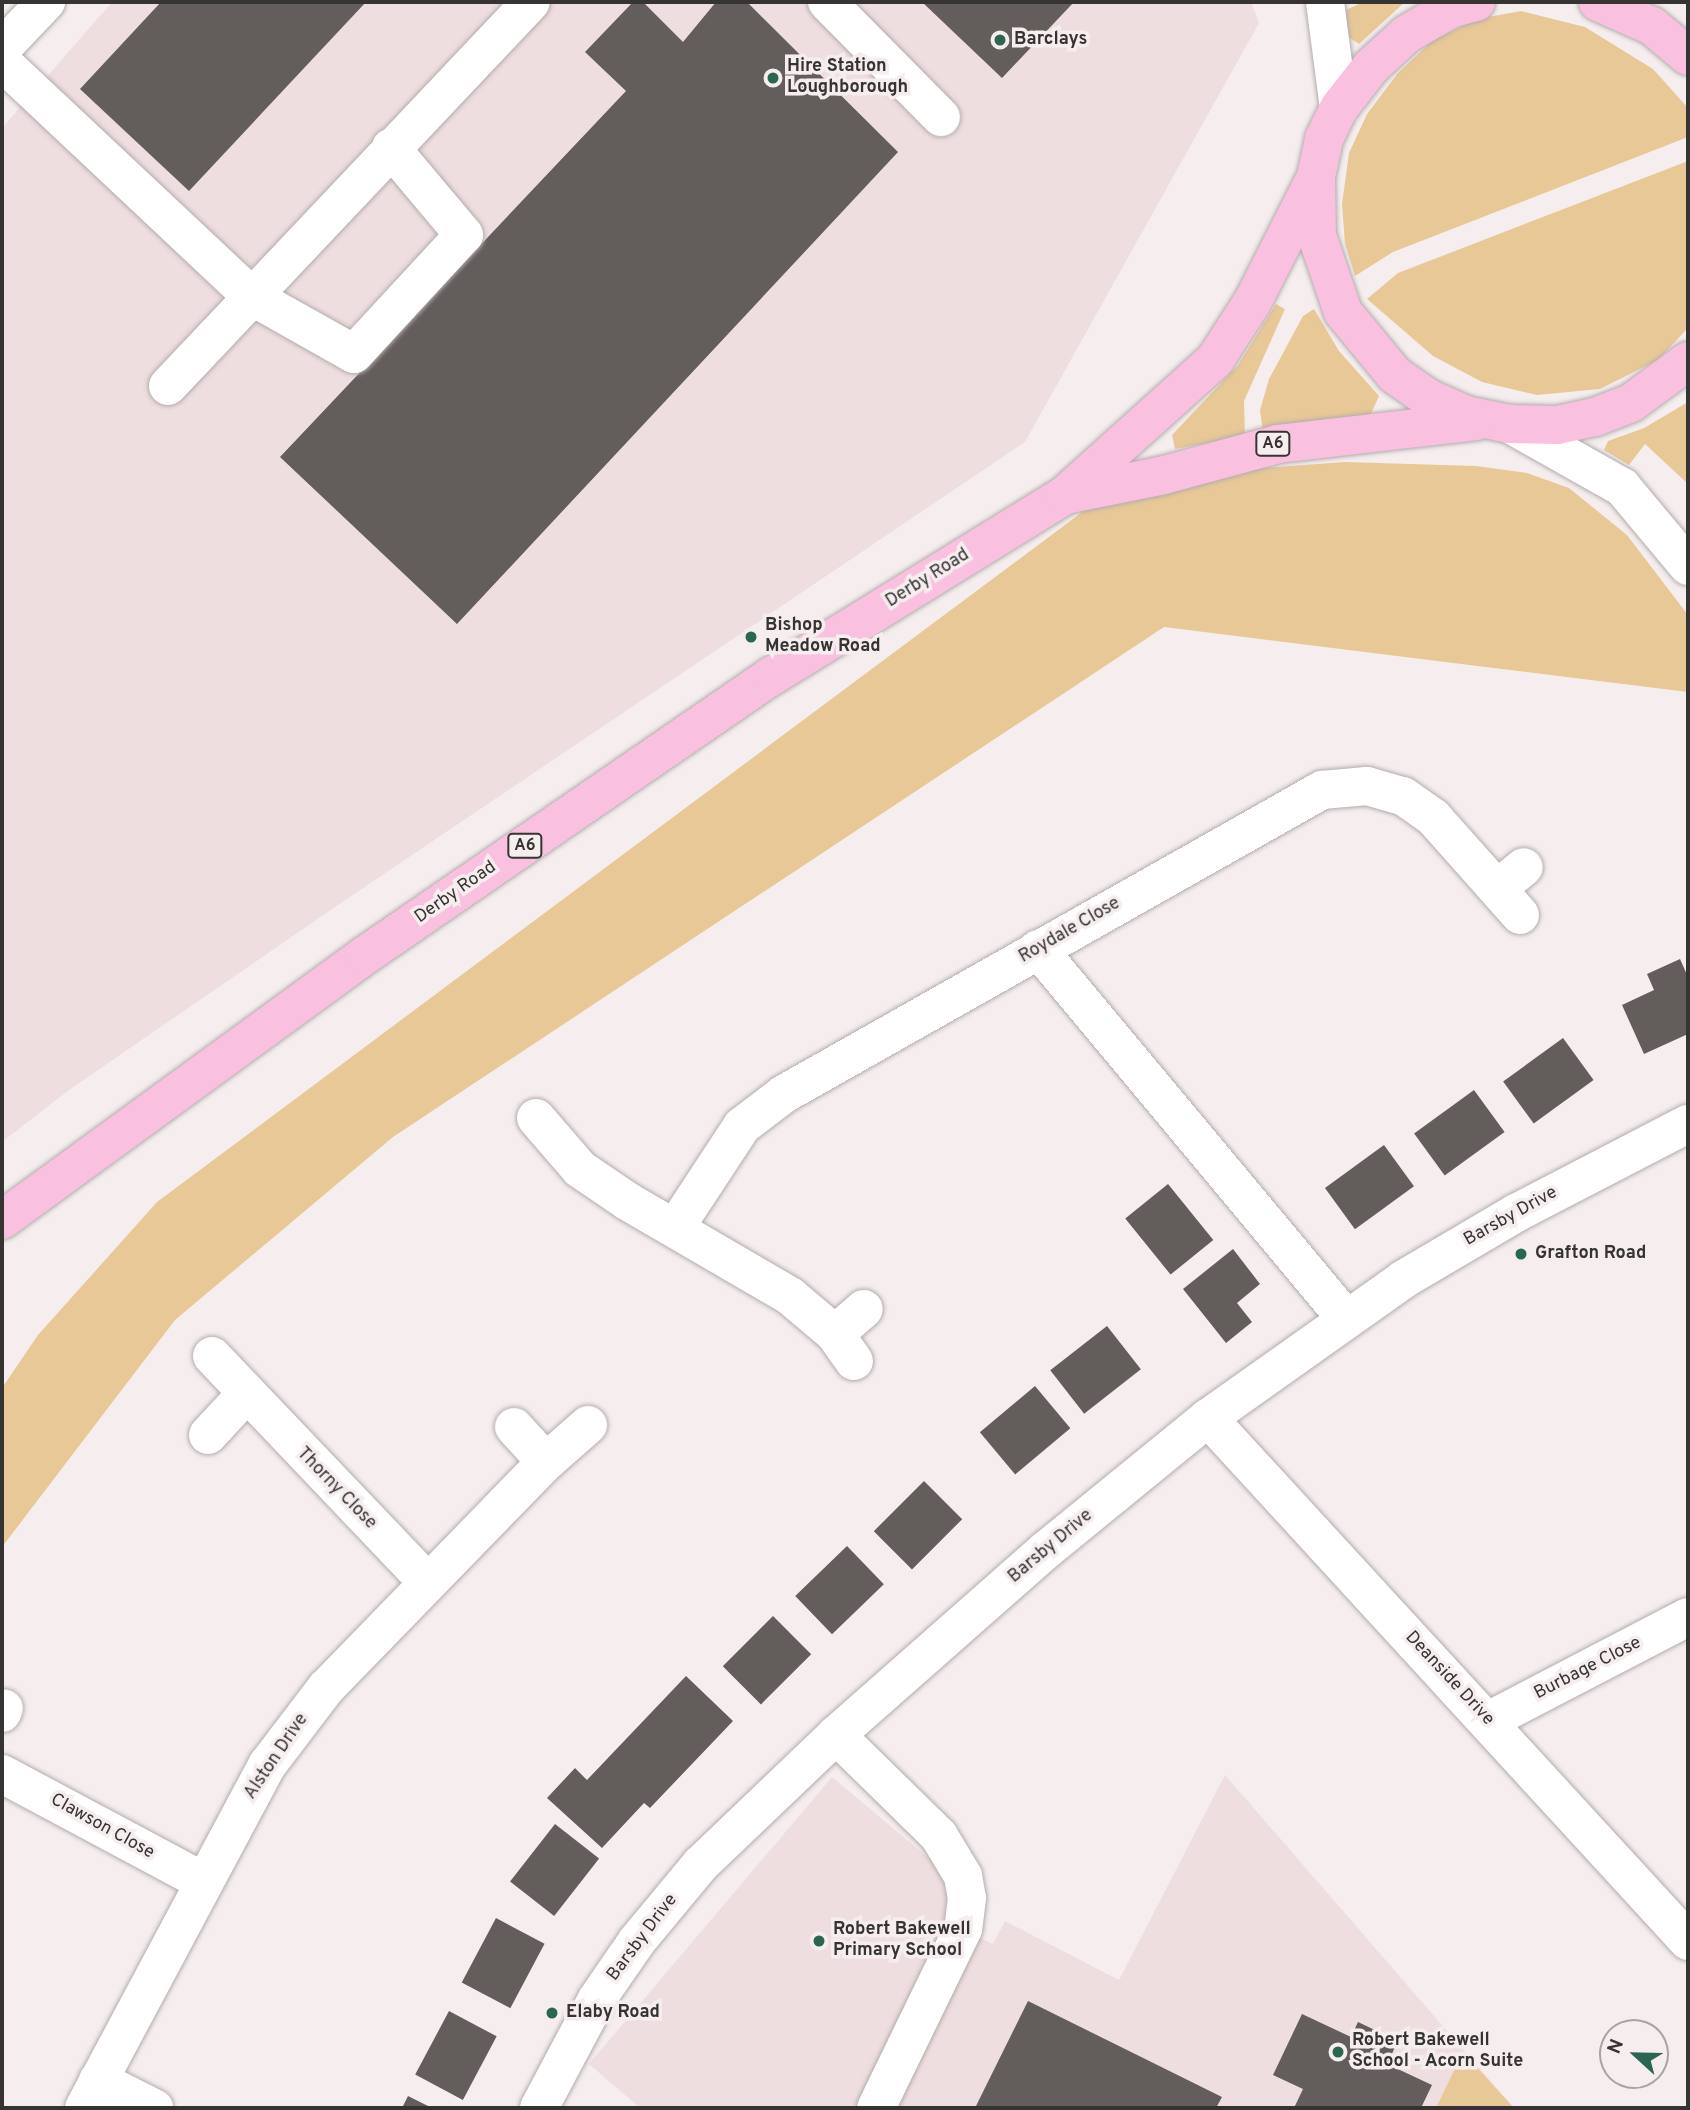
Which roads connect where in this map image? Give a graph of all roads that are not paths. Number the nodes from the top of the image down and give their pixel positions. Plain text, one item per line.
1 (46, 2) edge
2 (531, 2) edge
3 (827, 2) edge
4 (1325, 2) edge
5 (1476, 2) edge
6 (1598, 2) edge
7 (2, 48) edge
8 (1688, 56) edge
9 (2, 62) edge
10 (1339, 108) junction
11 (941, 117) dead end
12 (391, 148) junction
13 (1316, 177) junction
14 (251, 296) junction
15 (1688, 361) edge
16 (168, 386) dead end
17 (1498, 422) junction
18 (1065, 495) junction
19 (1688, 566) edge
20 (1514, 890) dead end
21 (1038, 949) junction
22 (536, 1118) dead end
23 (1688, 1125) edge
24 (2, 1220) edge
25 (675, 1228) junction
26 (864, 1309) dead end
27 (1345, 1318) junction
28 (212, 1356) dead end
29 (245, 1395) junction
30 (1208, 1418) junction
31 (589, 1425) dead end
32 (514, 1427) dead end
33 (208, 1435) dead end
34 (546, 1462) junction
35 (428, 1583) junction
36 (1688, 1617) edge
37 (1488, 1721) junction
38 (836, 1735) junction
39 (2, 1774) edge
40 (202, 1881) junction
41 (1688, 1941) edge
42 (91, 2094) edge
43 (154, 2108) edge
44 (539, 2108) edge
45 (877, 2108) edge

1 - 7 street
2 - 12 street
3 - 11 street
4 - 10 street
5 - 10 highway, A6
6 - 8 highway
9 - 14 street
10 - 13 highway, A6
12 - 14 street
12 - 14 street
13 - 17 highway, A6
13 - 18 highway, Derby Road / A6
14 - 16 street
15 - 17 highway, A6
17 - 18 highway, Derby Road / A6
17 - 19 street
18 - 24 highway, Derby Road / A6
20 - 21 street, Roydale Close
21 - 25 street, Roydale Close
21 - 27 street
22 - 25 street
23 - 27 street, Barsby Drive
25 - 26 street
27 - 30 street, Barsby Drive
28 - 29 street, Thorny Close
29 - 33 street
29 - 35 street, Thorny Close
30 - 37 street, Deanside Drive
30 - 38 street, Barsby Drive
31 - 34 street, Alston Drive
32 - 34 street
34 - 35 street, Alston Drive
35 - 40 street, Alston Drive
36 - 37 street, Burbage Close
37 - 41 street, Deanside Drive
38 - 44 street, Barsby Drive
38 - 45 street
39 - 40 street, Clawson Close
40 - 42 street, Alston Drive
42 - 43 street

